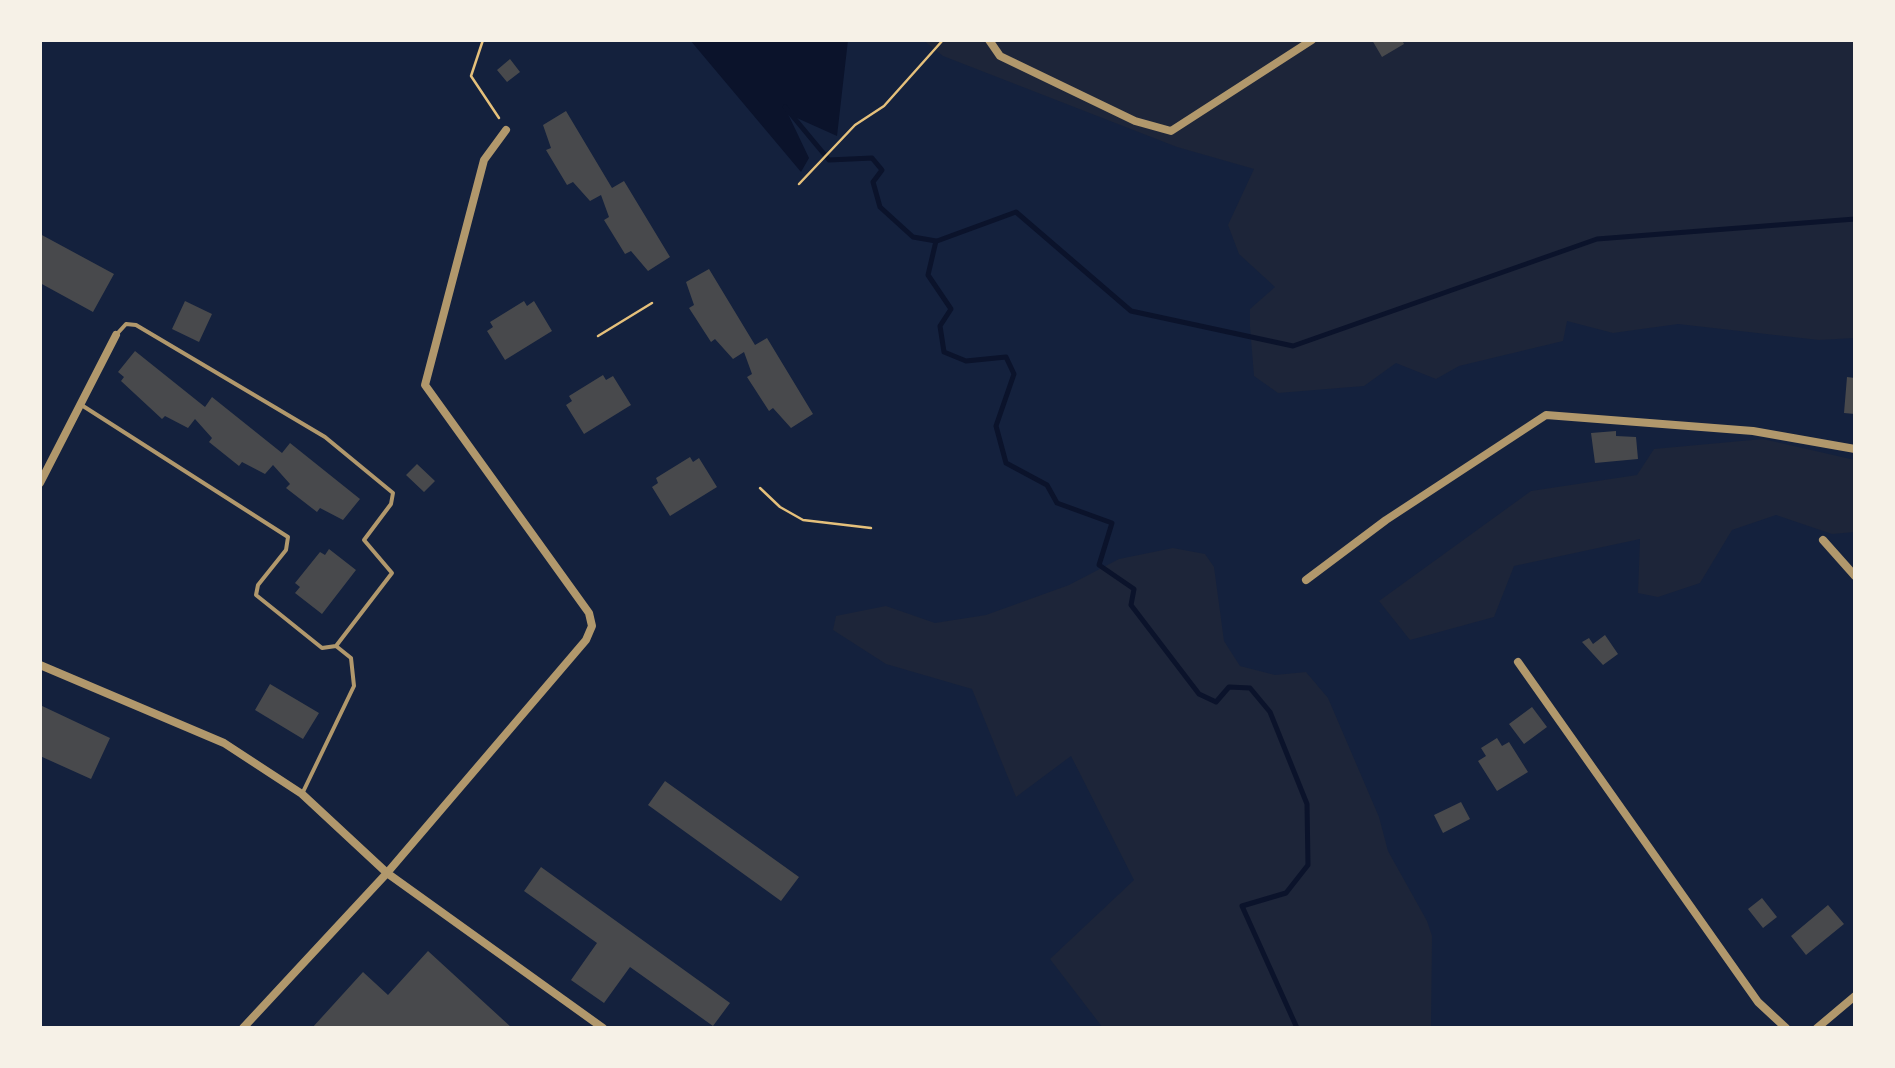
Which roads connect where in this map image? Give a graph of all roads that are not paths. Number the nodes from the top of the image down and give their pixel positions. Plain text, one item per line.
1 (988, 40) edge
2 (1312, 40) edge
3 (506, 130) road end
4 (116, 335) joint
5 (78, 404) junction
6 (1855, 448) edge
7 (40, 483) edge
8 (1823, 540) dead end
9 (1855, 576) edge
10 (1306, 580) dead end
11 (336, 646) junction
12 (1518, 662) dead end
13 (40, 665) edge
14 (302, 794) junction
15 (387, 873) junction
16 (1855, 996) edge
17 (243, 1028) edge
18 (603, 1028) edge
19 (1786, 1028) edge
20 (1817, 1028) edge

1 - 2 street
3 - 15 street
4 - 5 street
4 - 11 lane
5 - 7 street
5 - 11 lane
6 - 10 street
8 - 9 street
11 - 14 lane
12 - 19 street
13 - 14 street
14 - 15 street
15 - 17 street
15 - 18 street
16 - 20 street

